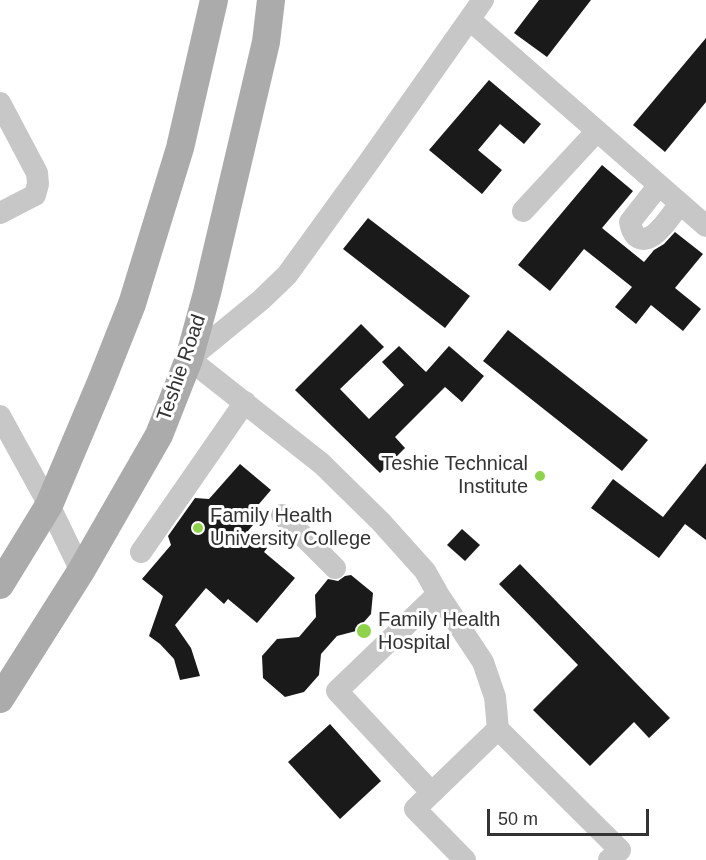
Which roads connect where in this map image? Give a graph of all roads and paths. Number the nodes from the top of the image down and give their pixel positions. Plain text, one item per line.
1 (214, 0) edge
2 (271, 0) edge
3 (483, 0) edge
4 (470, 20) junction
5 (0, 104) edge
6 (597, 130) junction
7 (659, 185) junction
8 (680, 204) junction
9 (523, 211) dead end
10 (0, 213) edge
11 (706, 226) edge
12 (189, 360) junction
13 (245, 402) junction
14 (0, 416) edge
15 (49, 505) junction
16 (282, 515) dead end
17 (141, 552) dead end
18 (335, 568) dead end
19 (81, 571) junction
20 (0, 585) edge
21 (438, 594) junction
22 (0, 699) edge
23 (498, 729) junction
24 (432, 793) junction
25 (465, 860) edge
26 (609, 860) edge

1 - 15 main road
2 - 12 main road, Teshie Road
3 - 4 lane
4 - 6 lane
4 - 12 lane
5 - 10 lane
6 - 7 lane
6 - 9 lane
7 - 8 lane
7 - 8 lane
8 - 11 lane
12 - 13 lane
12 - 19 main road, Teshie Road
13 - 17 lane
13 - 21 lane
14 - 15 lane
15 - 19 lane
15 - 20 main road
16 - 18 lane
19 - 22 main road, Teshie Road
21 - 23 lane
21 - 24 lane
23 - 24 lane
23 - 26 lane
24 - 25 lane

